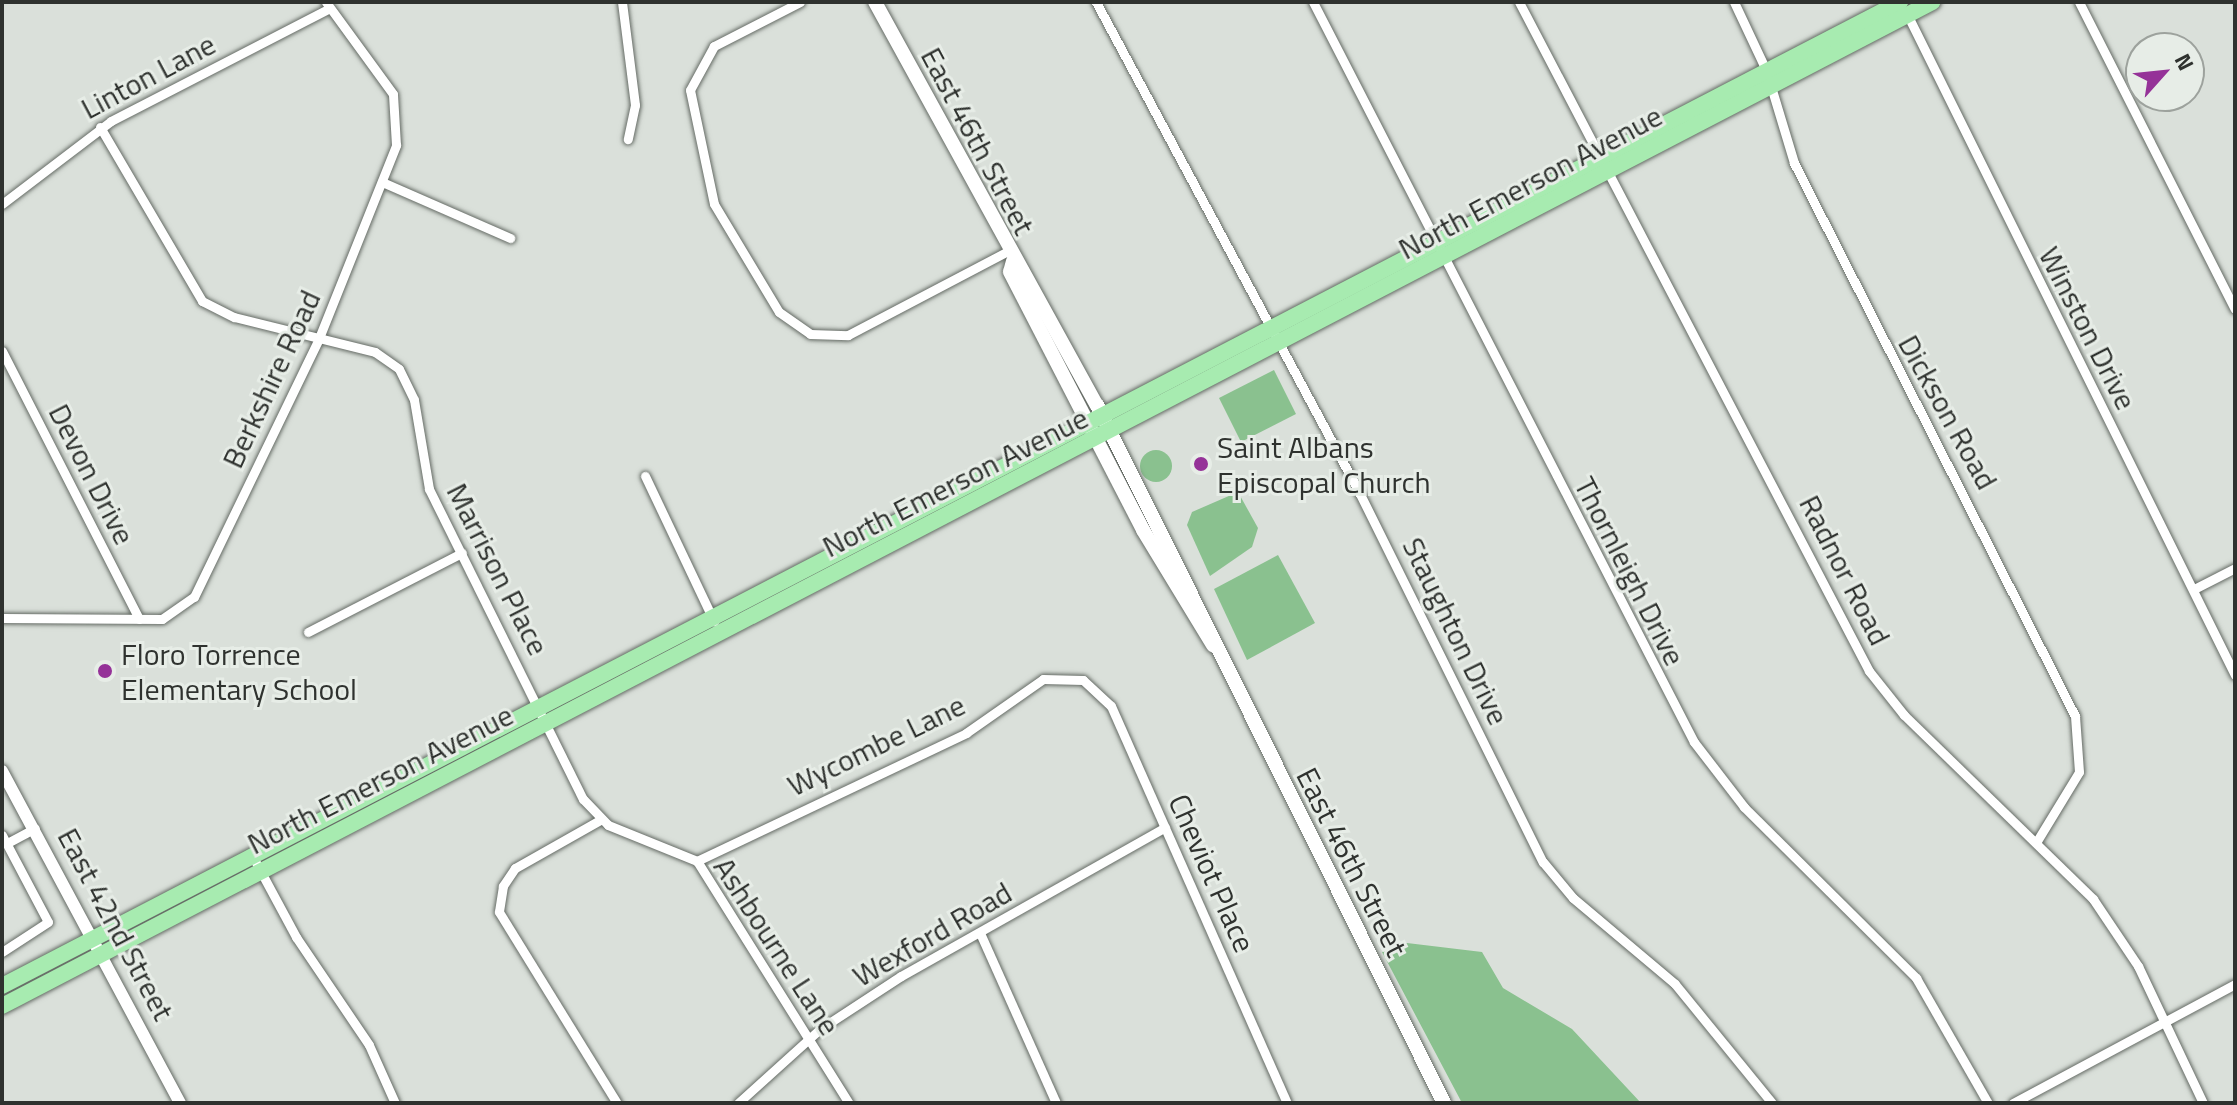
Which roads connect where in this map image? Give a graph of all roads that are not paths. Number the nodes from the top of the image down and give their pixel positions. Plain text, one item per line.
1 (622, 2) edge
2 (800, 2) edge
3 (875, 2) edge
4 (1096, 2) edge
5 (1313, 2) edge
6 (1519, 2) edge
7 (1734, 2) edge
8 (1932, 2) edge
9 (2079, 2) edge
10 (327, 6) edge
11 (1903, 6) edge
12 (1766, 70) junction
13 (1767, 90) junction
14 (100, 127) junction
15 (628, 139) dead end
16 (1604, 155) junction
17 (1612, 171) junction
18 (382, 182) junction
19 (2, 204) edge
20 (510, 238) dead end
21 (1439, 242) junction
22 (1010, 256) junction
23 (1447, 257) junction
24 (2235, 309) edge
25 (1277, 336) junction
26 (319, 338) junction
27 (2, 351) edge
28 (1096, 421) junction
29 (1104, 436) junction
30 (645, 476) dead end
31 (462, 553) junction
32 (2235, 568) edge
33 (2196, 588) junction
34 (2, 618) edge
35 (139, 619) junction
36 (713, 619) junction
37 (308, 632) dead end
38 (721, 635) junction
39 (2235, 675) edge
40 (1075, 677) joint
41 (544, 716) junction
42 (2, 771) edge
43 (600, 820) junction
44 (1165, 827) junction
45 (35, 828) junction
46 (7, 838) edge
47 (2037, 841) junction
48 (253, 857) junction
49 (2, 859) edge
50 (697, 861) junction
51 (261, 872) junction
52 (980, 933) junction
53 (95, 938) junction
54 (2, 952) edge
55 (103, 954) junction
56 (2235, 984) edge
57 (2, 986) edge
58 (2, 1006) edge
59 (2165, 1021) junction
60 (808, 1040) junction
61 (180, 1103) edge
62 (395, 1103) edge
63 (617, 1103) edge
64 (738, 1103) edge
65 (849, 1103) edge
66 (1056, 1103) edge
67 (1287, 1103) edge
68 (1444, 1103) edge
69 (1772, 1103) edge
70 (1988, 1103) edge
71 (2013, 1103) edge
72 (2203, 1103) edge

1 - 15 street
2 - 22 street
3 - 22 main road, East 46th Street
4 - 25 street, Staughton Drive
5 - 21 street, Thornleigh Drive
6 - 16 street, Radnor Road
7 - 12 street, Dickson Road
8 - 11 main road, North Emerson Avenue
9 - 24 street
10 - 14 street, Linton Lane
10 - 18 street, Berkshire Road
11 - 12 main road, North Emerson Avenue
11 - 13 main road, North Emerson Avenue
11 - 33 street, Winston Drive
12 - 13 street, Dickson Road
12 - 16 main road, North Emerson Avenue
13 - 17 main road, North Emerson Avenue
13 - 47 street, Dickson Road
14 - 19 street, Linton Lane
14 - 26 street, Marrison Place
16 - 17 street, Radnor Road
16 - 21 main road, North Emerson Avenue
17 - 23 main road, North Emerson Avenue
17 - 47 street, Radnor Road
18 - 20 street
18 - 26 street, Berkshire Road
21 - 23 street, Thornleigh Drive
21 - 25 main road, North Emerson Avenue
22 - 28 main road, East 46th Street
23 - 25 main road, North Emerson Avenue
23 - 70 street, Thornleigh Drive
25 - 28 main road, North Emerson Avenue
25 - 29 main road, North Emerson Avenue
25 - 69 street, Staughton Drive
26 - 31 street, Marrison Place
26 - 35 street, Berkshire Road
27 - 35 street, Devon Drive
28 - 29 main road, East 46th Street
28 - 36 main road, North Emerson Avenue
29 - 38 main road, North Emerson Avenue
29 - 68 main road, East 46th Street
30 - 36 street
31 - 37 street
31 - 41 street, Marrison Place
32 - 33 street
33 - 39 street, Winston Drive
34 - 35 street, Berkshire Road
36 - 38 street
36 - 41 main road, North Emerson Avenue
38 - 41 main road, North Emerson Avenue
40 - 44 street, Cheviot Place
40 - 50 street, Wycombe Lane
41 - 43 street, Marrison Place
41 - 48 main road, North Emerson Avenue
41 - 51 main road, North Emerson Avenue
42 - 45 street, East 42nd Street
43 - 50 street, Ashbourne Lane
43 - 63 street
44 - 52 street, Wexford Road
44 - 67 street, Cheviot Place
45 - 46 street
45 - 53 street, East 42nd Street
46 - 49 street
46 - 54 street
47 - 59 street, Radnor Road
48 - 51 street
48 - 53 main road, North Emerson Avenue
50 - 60 street, Ashbourne Lane
51 - 55 main road, North Emerson Avenue
51 - 62 street
52 - 60 street, Wexford Road
52 - 66 street
53 - 55 street, East 42nd Street
53 - 57 main road, North Emerson Avenue
55 - 58 main road, North Emerson Avenue
55 - 61 street, East 42nd Street
56 - 59 street
59 - 71 street
59 - 72 street, Radnor Road
60 - 64 street, Wexford Road
60 - 65 street, Ashbourne Lane

